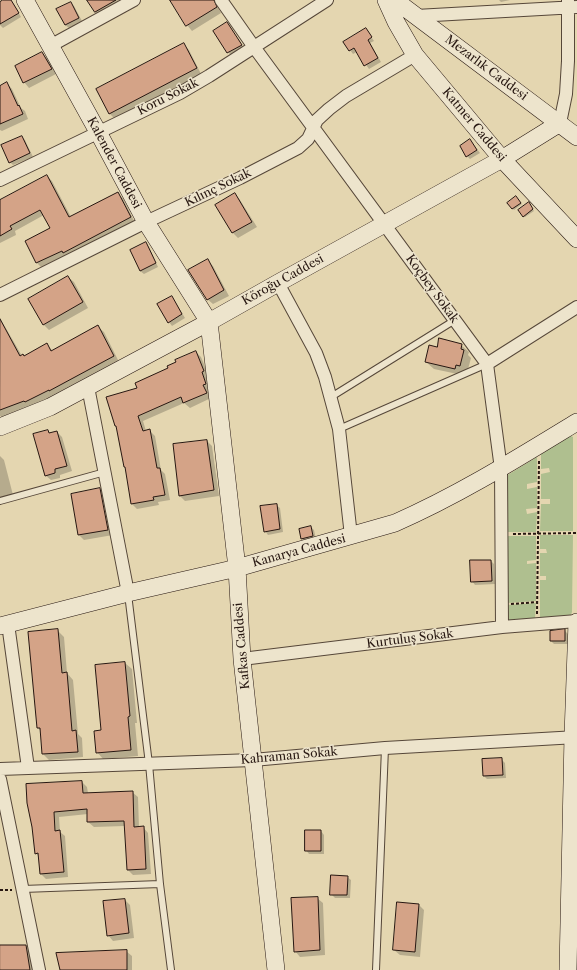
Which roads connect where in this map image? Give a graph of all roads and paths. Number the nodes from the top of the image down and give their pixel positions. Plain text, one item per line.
1 (25, 0) edge
2 (134, 0) edge
3 (221, 0) edge
4 (327, 0) edge
5 (386, 0) edge
6 (396, 0) edge
7 (571, 5) edge
8 (416, 16) junction
9 (50, 46) junction
10 (254, 47) junction
11 (415, 55) junction
12 (560, 123) junction
13 (313, 128) junction
14 (98, 132) junction
15 (577, 137) edge
16 (502, 159) junction
17 (0, 180) edge
18 (146, 222) junction
19 (384, 224) junction
20 (577, 239) edge
21 (278, 283) junction
22 (0, 295) edge
23 (577, 307) edge
24 (455, 320) junction
25 (209, 322) junction
26 (487, 364) junction
27 (88, 386) junction
28 (330, 397) junction
29 (577, 422) edge
30 (0, 427) edge
31 (339, 429) junction
32 (539, 445) junction
33 (501, 469) junction
34 (105, 472) junction
35 (0, 501) edge
36 (577, 533) edge
37 (538, 534) junction
38 (502, 535) junction
39 (351, 536) junction
40 (237, 568) junction
41 (128, 593) junction
42 (538, 602) junction
43 (502, 605) junction
44 (577, 622) edge
45 (4, 625) edge
46 (537, 625) junction
47 (502, 628) junction
48 (242, 659) junction
49 (575, 736) edge
50 (385, 748) junction
51 (253, 760) junction
52 (149, 764) junction
53 (28, 768) junction
54 (0, 769) edge
55 (0, 779) edge
56 (160, 884) junction
57 (23, 889) junction
58 (39, 970) edge
59 (171, 970) edge
60 (276, 970) edge
61 (376, 970) edge
62 (568, 970) edge

1 - 9 street, Kalender Caddesi
2 - 9 street
3 - 10 street, Koçbey Sokak
4 - 10 street, Koru Sokak
5 - 11 street, Katmer Caddesi
6 - 8 street, Mezarlık Caddesi
7 - 8 street
7 - 12 street
8 - 12 street, Mezarlık Caddesi
9 - 14 street, Kalender Caddesi
10 - 13 street, Koçbey Sokak
10 - 14 street, Koru Sokak
11 - 13 street, Kılınç Sokak
11 - 16 street, Katmer Caddesi
12 - 15 street, Mezarlık Caddesi
12 - 16 street, Köroğu Caddesi
13 - 18 street, Kılınç Sokak
13 - 19 street, Koçbey Sokak
14 - 17 street, Koru Sokak
14 - 18 street, Kalender Caddesi
16 - 19 street, Köroğu Caddesi
16 - 20 street, Katmer Caddesi
18 - 22 street, Kılınç Sokak
18 - 25 street, Kalender Caddesi
19 - 21 street, Köroğu Caddesi
19 - 24 street, Koçbey Sokak
21 - 25 street, Köroğu Caddesi
21 - 28 street
23 - 26 street
24 - 26 street, Koçbey Sokak
24 - 28 lane
25 - 27 street, Köroğu Caddesi
25 - 40 street, Kafkas Caddesi
26 - 31 lane
26 - 33 street, Koçbey Sokak
27 - 30 street, Köroğu Caddesi
27 - 34 street
28 - 31 street
29 - 32 street, Kanarya Caddesi
31 - 39 street
32 - 33 street, Kanarya Caddesi
32 - 37 path
33 - 38 street, Koçbey Sokak
33 - 39 street, Kanarya Caddesi
34 - 35 lane
34 - 41 street
36 - 37 path
37 - 38 path
37 - 42 path
38 - 43 street, Koçbey Sokak
39 - 40 street, Kanarya Caddesi
40 - 41 street, Kanarya Caddesi
40 - 48 street, Kafkas Caddesi
41 - 45 street, Kanarya Caddesi
41 - 52 lane
42 - 43 path
42 - 46 path
43 - 47 street, Koçbey Sokak
44 - 46 street, Kurtuluş Sokak
44 - 49 street
45 - 53 street
46 - 47 street, Kurtuluş Sokak
47 - 48 street, Kurtuluş Sokak
48 - 51 street, Kafkas Caddesi
49 - 50 street, Kahraman Sokak
49 - 62 street
50 - 51 street, Kahraman Sokak
50 - 61 lane
51 - 52 street, Kahraman Sokak
51 - 60 street, Kafkas Caddesi
52 - 53 street, Kahraman Sokak
52 - 56 lane
53 - 54 street, Kahraman Sokak
55 - 57 street
56 - 57 lane
56 - 59 lane
57 - 58 street

